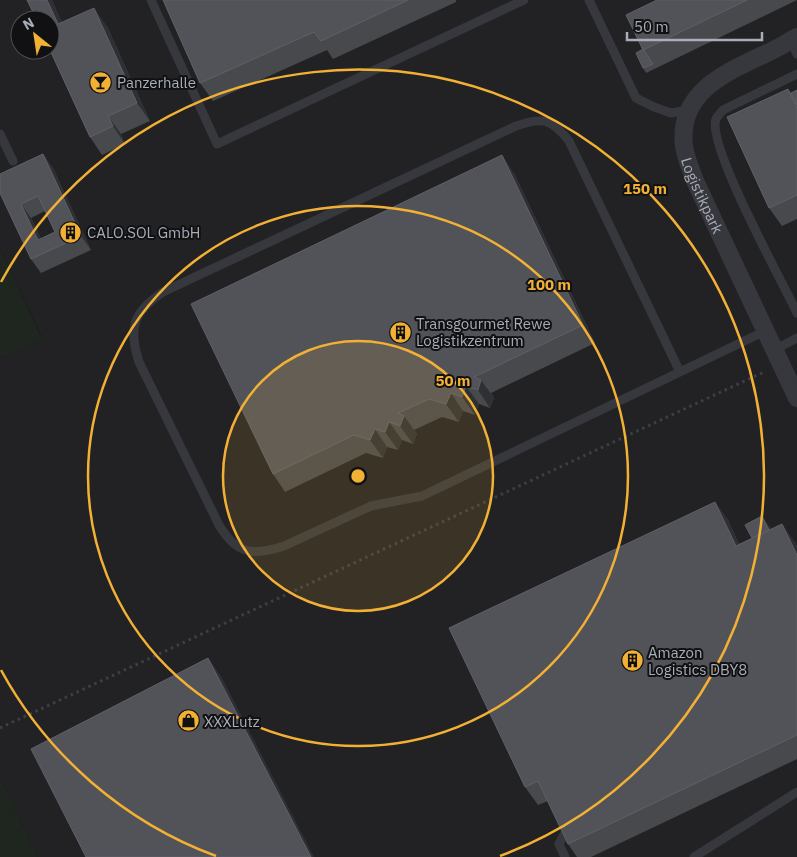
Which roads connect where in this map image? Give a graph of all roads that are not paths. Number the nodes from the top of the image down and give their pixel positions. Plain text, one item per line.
1 (151, 0) edge
2 (524, 0) edge
3 (589, 0) edge
4 (795, 44) edge
5 (797, 74) edge
6 (689, 110) junction
7 (0, 134) edge
8 (13, 161) dead end
9 (797, 313) edge
10 (765, 331) junction
11 (797, 338) edge
12 (777, 357) junction
13 (680, 372) junction
14 (797, 398) edge
15 (797, 792) edge
16 (566, 831) edge
17 (565, 857) edge
18 (694, 857) edge

1 - 2 lane
3 - 6 lane
4 - 6 street, Logistikpark
5 - 9 lane
6 - 10 street, Logistikpark
7 - 8 lane
10 - 12 street, Logistikpark
10 - 13 lane
11 - 12 lane
12 - 14 street, Logistikpark
13 - 13 lane
15 - 18 lane
16 - 17 lane

